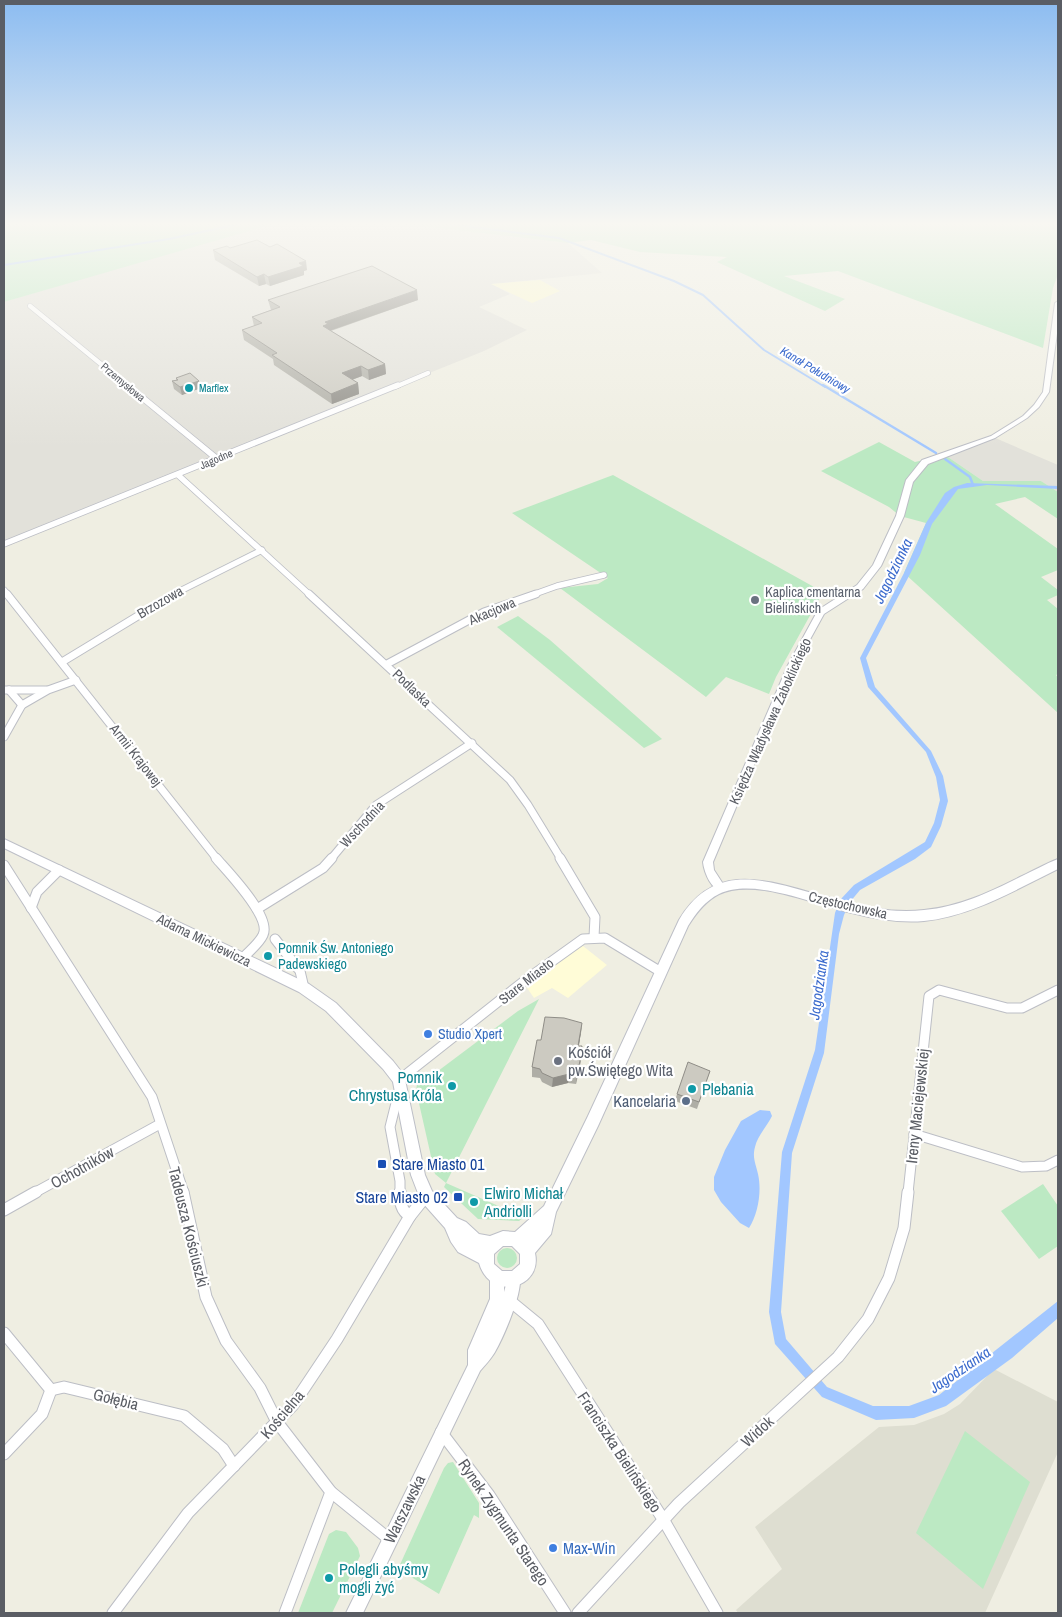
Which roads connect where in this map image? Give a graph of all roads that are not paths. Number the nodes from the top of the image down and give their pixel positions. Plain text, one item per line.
1 (1058, 303) edge
2 (30, 306) dead end
3 (428, 373) dead end
4 (216, 458) junction
5 (178, 475) junction
6 (4, 544) edge
7 (262, 550) junction
8 (604, 575) dead end
9 (4, 590) edge
10 (62, 662) junction
11 (387, 664) junction
12 (76, 680) junction
13 (7, 690) edge
14 (48, 690) junction
15 (22, 705) junction
16 (4, 737) edge
17 (472, 743) junction
18 (4, 843) edge
19 (1058, 864) edge
20 (4, 866) edge
21 (59, 870) junction
22 (720, 887) junction
23 (31, 908) junction
24 (257, 909) junction
25 (594, 937) junction
26 (275, 939) dead end
27 (242, 959) junction
28 (661, 972) junction
29 (304, 988) junction
30 (1058, 990) edge
31 (400, 1082) junction
32 (160, 1124) junction
33 (914, 1134) junction
34 (1058, 1160) edge
35 (426, 1196) junction
36 (4, 1210) edge
37 (410, 1216) junction
38 (904, 1228) joint
39 (521, 1245) junction
40 (490, 1251) junction
41 (497, 1278) junction
42 (514, 1279) junction
43 (510, 1300) junction
44 (4, 1333) edge
45 (474, 1366) junction
46 (51, 1390) junction
47 (277, 1422) junction
48 (441, 1432) junction
49 (4, 1454) edge
50 (234, 1466) junction
51 (331, 1492) junction
52 (663, 1520) junction
53 (389, 1539) junction
54 (113, 1613) edge
55 (285, 1613) edge
56 (354, 1613) edge
57 (565, 1613) edge
58 (578, 1613) edge
59 (718, 1613) edge

1 - 22 street, Księdza Władysława Żaboklickiego
2 - 4 street, Przemysłowa
3 - 4 street, Jagodne
4 - 5 street, Jagodne
5 - 6 street, Jagodne
5 - 7 street, Podlaska
7 - 10 street, Brzozowa
7 - 11 street, Podlaska
8 - 11 street, Akacjowa
9 - 10 street, Armii Krajowej
10 - 12 street, Armii Krajowej
11 - 17 street, Podlaska
12 - 14 street
12 - 24 street, Armii Krajowej
13 - 14 street
13 - 15 street
14 - 15 street
15 - 16 street
17 - 24 street, Wschodnia
17 - 25 street, Podlaska
18 - 21 main road, Adama Mickiewicza
19 - 22 main road, Częstochowska
20 - 23 street, Tadeusza Kościuszki
21 - 23 street
21 - 27 main road, Adama Mickiewicza
22 - 28 main road
23 - 32 street, Tadeusza Kościuszki
24 - 27 street, Armii Krajowej
25 - 28 street
25 - 31 street, Stare Miasto
26 - 29 street
27 - 29 main road, Adama Mickiewicza
28 - 39 main road
29 - 31 main road, Adama Mickiewicza
30 - 33 street, Ireny Maciejewskiej
31 - 35 main road, Adama Mickiewicza
31 - 37 street
32 - 36 street, Ochotników
32 - 47 street, Tadeusza Kościuszki
33 - 34 street
33 - 38 street, Ireny Maciejewskiej
35 - 37 street, Kościelna
35 - 40 main road, Adama Mickiewicza
37 - 47 street, Kościelna
38 - 52 street, Widok
39 - 40 main road
39 - 42 main road
40 - 41 main road
41 - 42 main road
41 - 45 street
42 - 43 street
43 - 45 street
43 - 52 street, Franciszka Bielińskiego
44 - 46 street
45 - 48 street
46 - 49 street
46 - 50 street, Gołębia
47 - 50 street, Kościelna
47 - 51 street, Tadeusza Kościuszki
48 - 53 street, Warszawska
48 - 57 street, Rynek Zygmunta Starego
50 - 54 street, Kościelna
51 - 53 street, Tadeusza Kościuszki
51 - 55 street
52 - 58 street, Widok
52 - 59 street, Franciszka Bielińskiego
53 - 56 street, Warszawska

